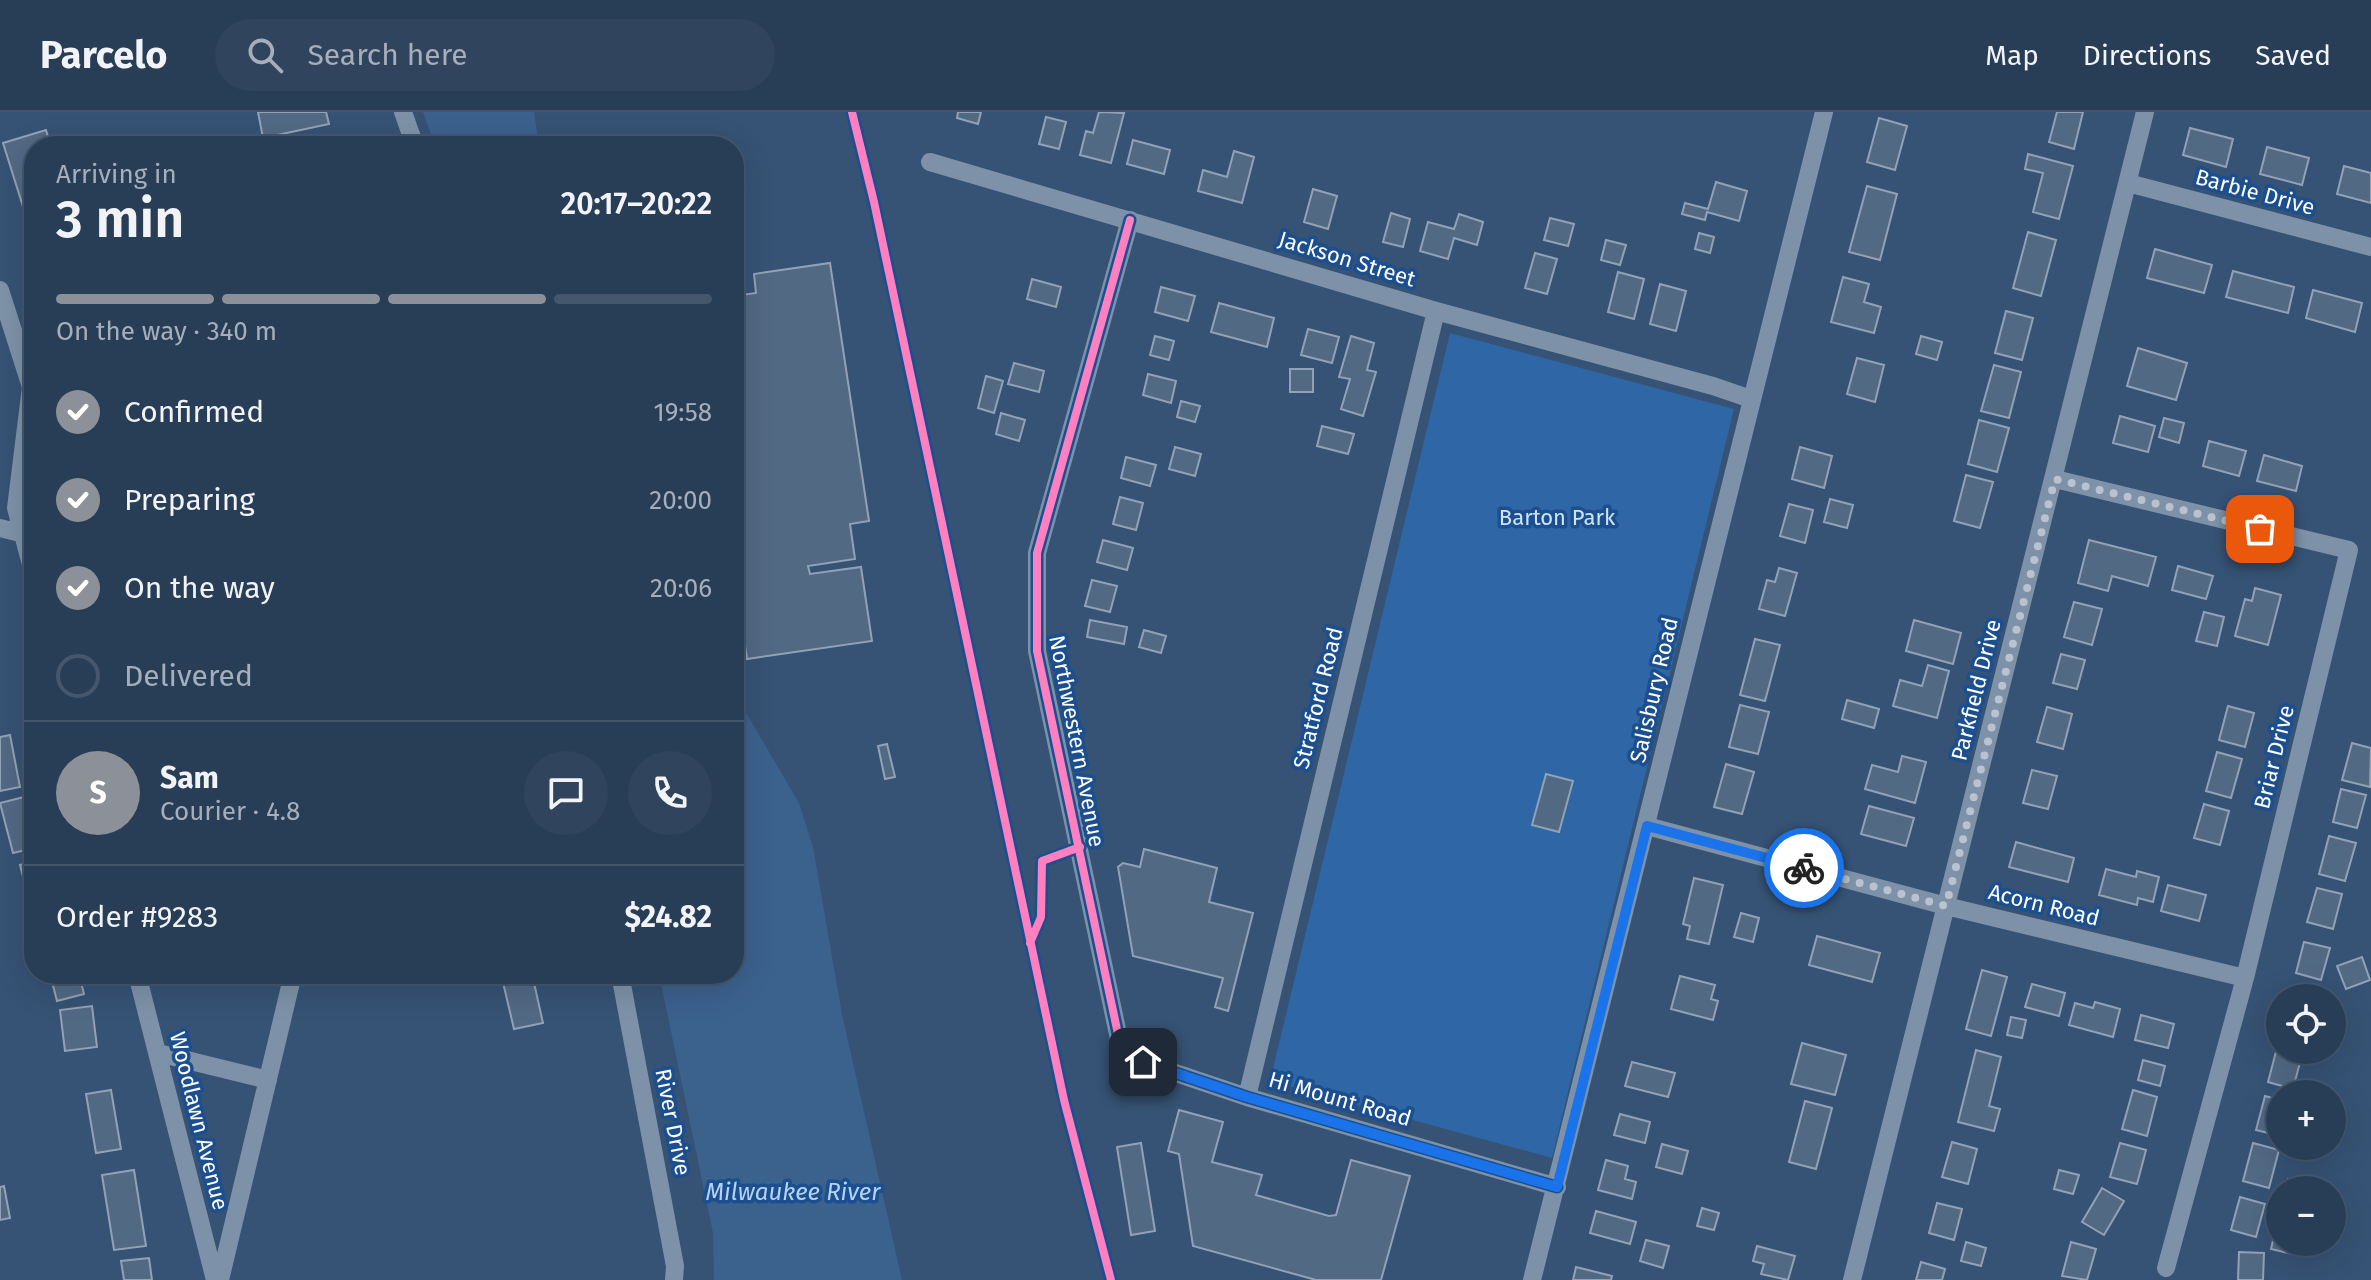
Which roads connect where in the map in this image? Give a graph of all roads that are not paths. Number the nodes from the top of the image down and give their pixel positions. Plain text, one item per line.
1 (403, 112) edge
2 (1824, 112) edge
3 (2145, 112) edge
4 (411, 136) edge
5 (930, 162) dead end
6 (2128, 183) junction
7 (1130, 220) junction
8 (2371, 247) edge
9 (0, 290) edge
10 (1436, 311) junction
11 (24, 365) edge
12 (1751, 399) junction
13 (24, 443) edge
14 (2055, 479) junction
15 (24, 526) edge
16 (0, 528) edge
17 (24, 534) edge
18 (1647, 826) junction
19 (1946, 906) junction
20 (2245, 978) junction
21 (140, 984) edge
22 (291, 984) edge
23 (622, 984) edge
24 (1119, 1039) joint
25 (158, 1053) junction
26 (268, 1080) junction
27 (1247, 1097) junction
28 (1557, 1187) junction
29 (2166, 1268) dead end
30 (218, 1280) edge
31 (674, 1280) edge
32 (1532, 1280) edge
33 (1852, 1280) edge

1 - 4 street
2 - 12 street, Salisbury Road
3 - 6 street, Parkfield Drive
5 - 7 street, Jackson Street
6 - 8 street, Barbie Drive
6 - 14 street, Parkfield Drive
7 - 10 street, Jackson Street
7 - 24 street, Northwestern Avenue
9 - 11 street
10 - 12 street, Jackson Street
10 - 27 street, Stratford Road
12 - 18 street, Salisbury Road
13 - 15 street
14 - 19 street, Parkfield Drive
14 - 20 street, Briar Drive
16 - 17 street
18 - 19 street, Acorn Road
18 - 28 street, Salisbury Road
19 - 20 street, Acorn Road
19 - 33 street, Parkfield Drive
20 - 29 street, Briar Drive
21 - 25 street, Woodlawn Avenue
22 - 26 street
23 - 31 street, River Drive
24 - 27 street, Hi Mount Road
25 - 26 street
25 - 30 street, Woodlawn Avenue
26 - 30 street
27 - 28 street, Hi Mount Road
28 - 32 street, Salisbury Road

